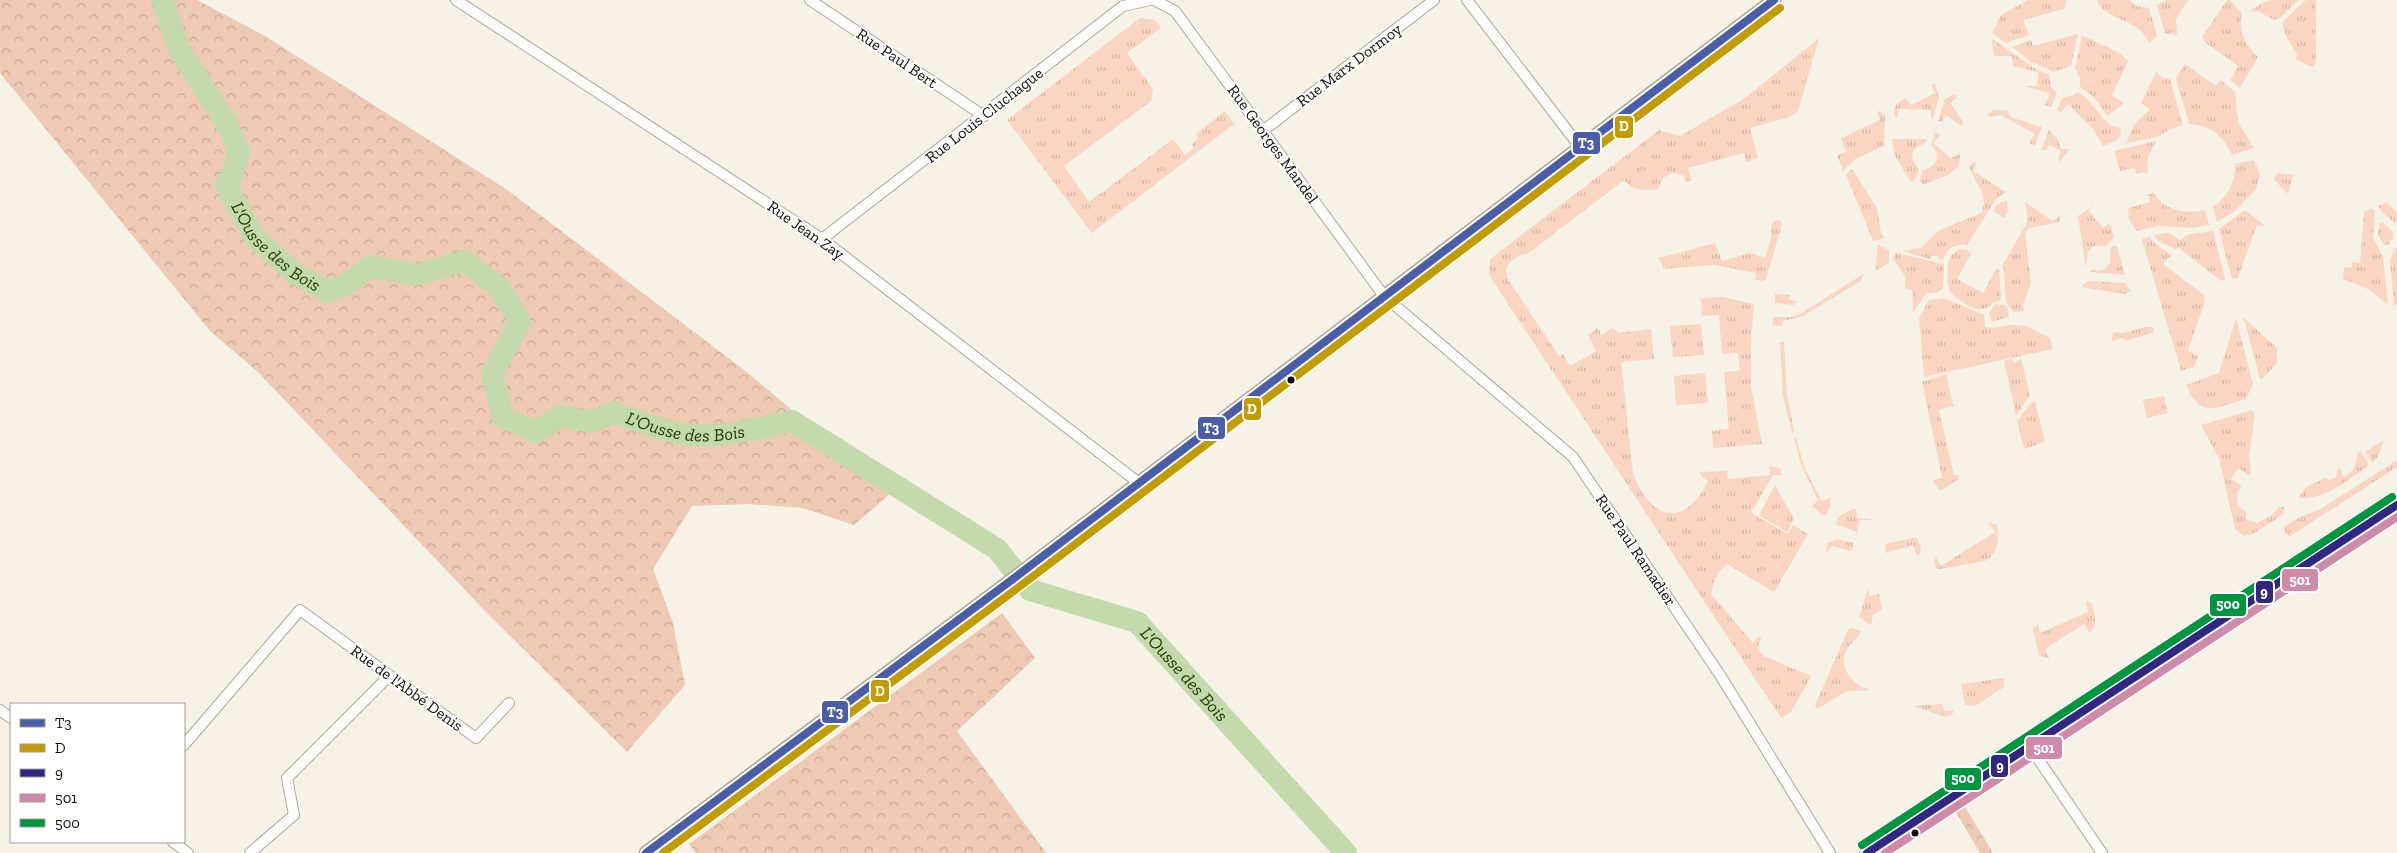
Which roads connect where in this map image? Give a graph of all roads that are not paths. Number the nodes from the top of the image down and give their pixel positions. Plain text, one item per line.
1 (456, 0) edge
2 (810, 0) edge
3 (1152, 0) edge
4 (1434, 0) edge
5 (1467, 0) edge
6 (1774, 0) edge
7 (984, 116) junction
8 (1264, 130) junction
9 (1580, 147) junction
10 (822, 239) junction
11 (1384, 296) junction
12 (1139, 482) junction
13 (2397, 505) edge
14 (389, 676) junction
15 (509, 703) dead end
16 (185, 744) edge
17 (2030, 747) junction
18 (174, 843) edge
19 (188, 853) edge
20 (250, 853) edge
21 (646, 853) edge
22 (1830, 853) edge
23 (1867, 853) edge
24 (2102, 853) edge

1 - 10 street, Rue Jean Zay
2 - 7 street, Rue Paul Bert
3 - 7 street, Rue Louis Cluchague
3 - 8 street, Rue Georges Mandel
4 - 8 street, Rue Marx Dormoy
5 - 9 street
6 - 9 street
7 - 10 street, Rue Louis Cluchague
8 - 11 street, Rue Georges Mandel
9 - 11 street
10 - 12 street, Rue Jean Zay
11 - 12 street
11 - 22 street, Rue Paul Ramadier
12 - 21 street
13 - 17 main road
14 - 15 street, Rue de l'Abbé Denis
14 - 16 street, Rue de l'Abbé Denis
14 - 20 street
17 - 23 main road
17 - 24 street
18 - 19 street

